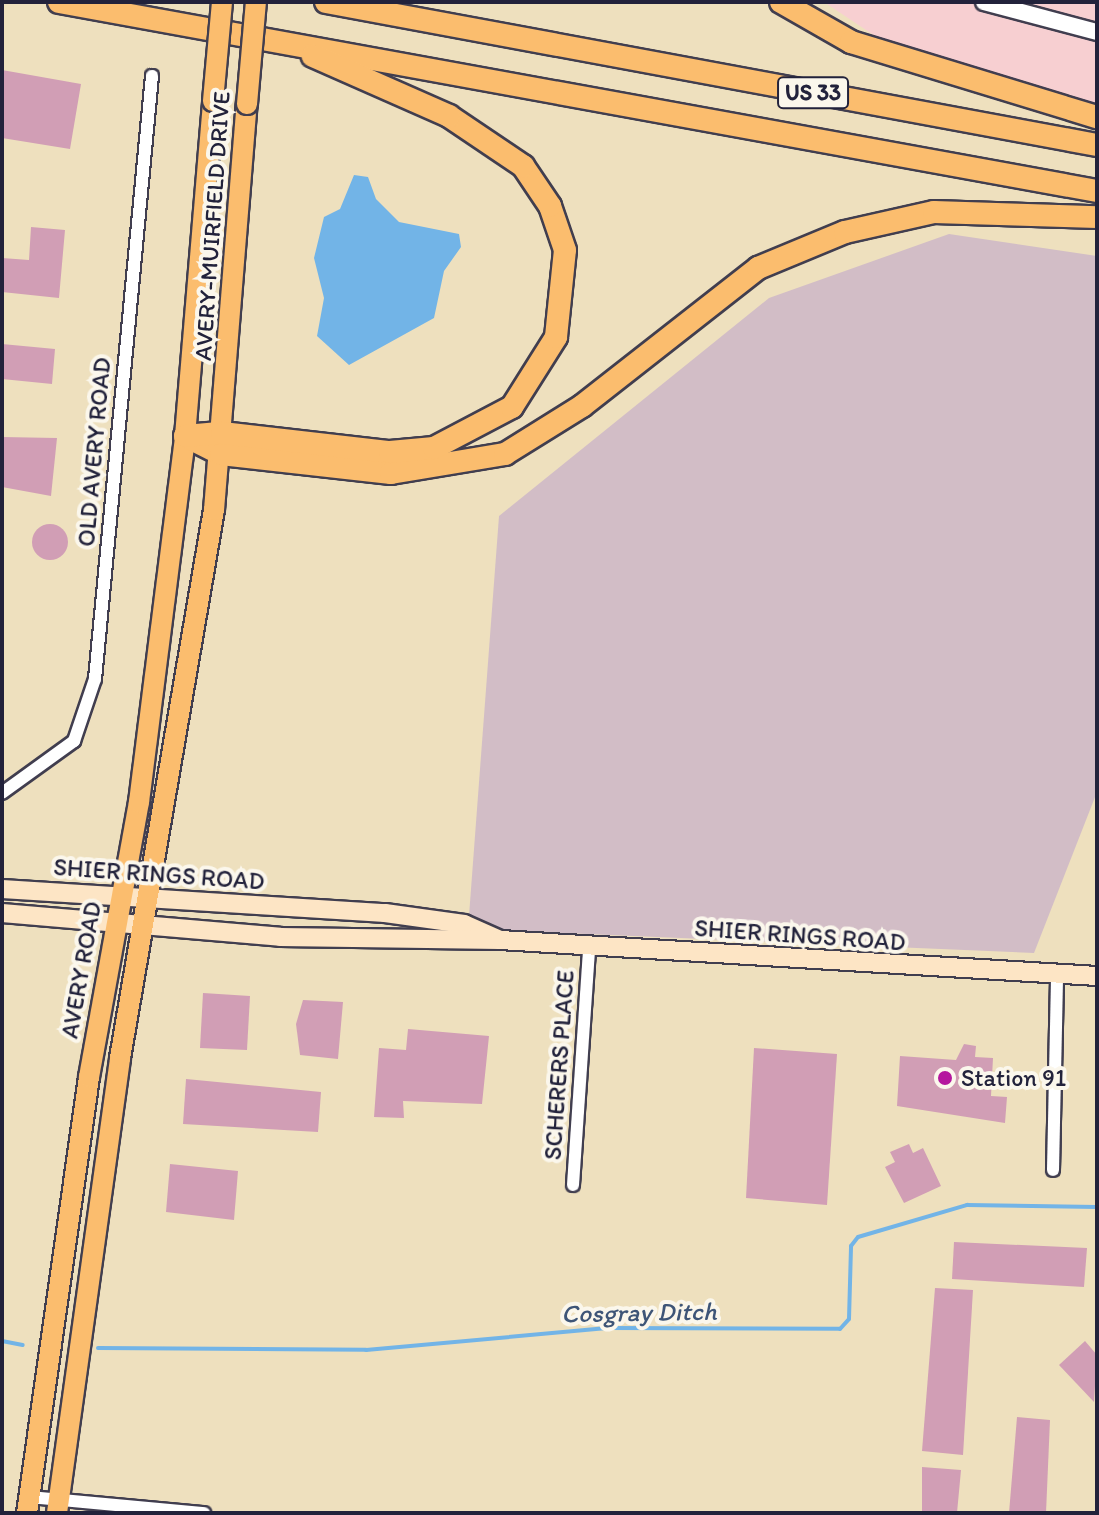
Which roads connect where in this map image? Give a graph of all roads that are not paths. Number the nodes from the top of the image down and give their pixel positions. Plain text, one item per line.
1 (59, 2) edge
2 (222, 2) edge
3 (256, 2) edge
4 (326, 2) edge
5 (781, 2) edge
6 (984, 2) edge
7 (1097, 32) edge
8 (298, 48) junction
9 (152, 76) dead end
10 (1097, 117) edge
11 (1097, 145) edge
12 (1097, 191) edge
13 (1097, 217) edge
14 (185, 436) junction
15 (221, 443) junction
16 (2, 793) edge
17 (2, 889) edge
18 (121, 892) junction
19 (147, 894) junction
20 (2, 913) edge
21 (410, 917) junction
22 (117, 918) junction
23 (142, 919) junction
24 (500, 940) junction
25 (589, 948) junction
26 (1057, 975) junction
27 (1097, 976) edge
28 (1053, 1170) dead end
29 (573, 1185) dead end
30 (29, 1505) edge
31 (58, 1507) edge
32 (204, 1513) edge

1 - 8 highway, US 33
2 - 14 main road, AVERY-MUIRFIELD DRIVE, bridge
3 - 15 main road, AVERY-MUIRFIELD DRIVE, bridge
4 - 11 highway, US 33
5 - 10 highway
6 - 7 street
8 - 12 highway, US 33
8 - 15 highway
9 - 16 street, OLD AVERY ROAD
13 - 15 highway
14 - 15 highway
14 - 18 main road, AVERY ROAD
15 - 19 main road
17 - 18 main road, SHIER RINGS ROAD
18 - 19 main road, SHIER RINGS ROAD
18 - 22 main road, AVERY ROAD
19 - 21 main road, SHIER RINGS ROAD
19 - 23 main road
20 - 22 main road, SHIER RINGS ROAD
21 - 23 main road
21 - 24 main road, SHIER RINGS ROAD
22 - 23 main road, SHIER RINGS ROAD
22 - 30 main road, AVERY ROAD
23 - 24 main road, SHIER RINGS ROAD
23 - 31 main road
24 - 25 main road, SHIER RINGS ROAD
25 - 26 main road, SHIER RINGS ROAD
25 - 29 street, SCHERERS PLACE
26 - 27 main road, SHIER RINGS ROAD
26 - 28 street
30 - 31 street
31 - 32 street

